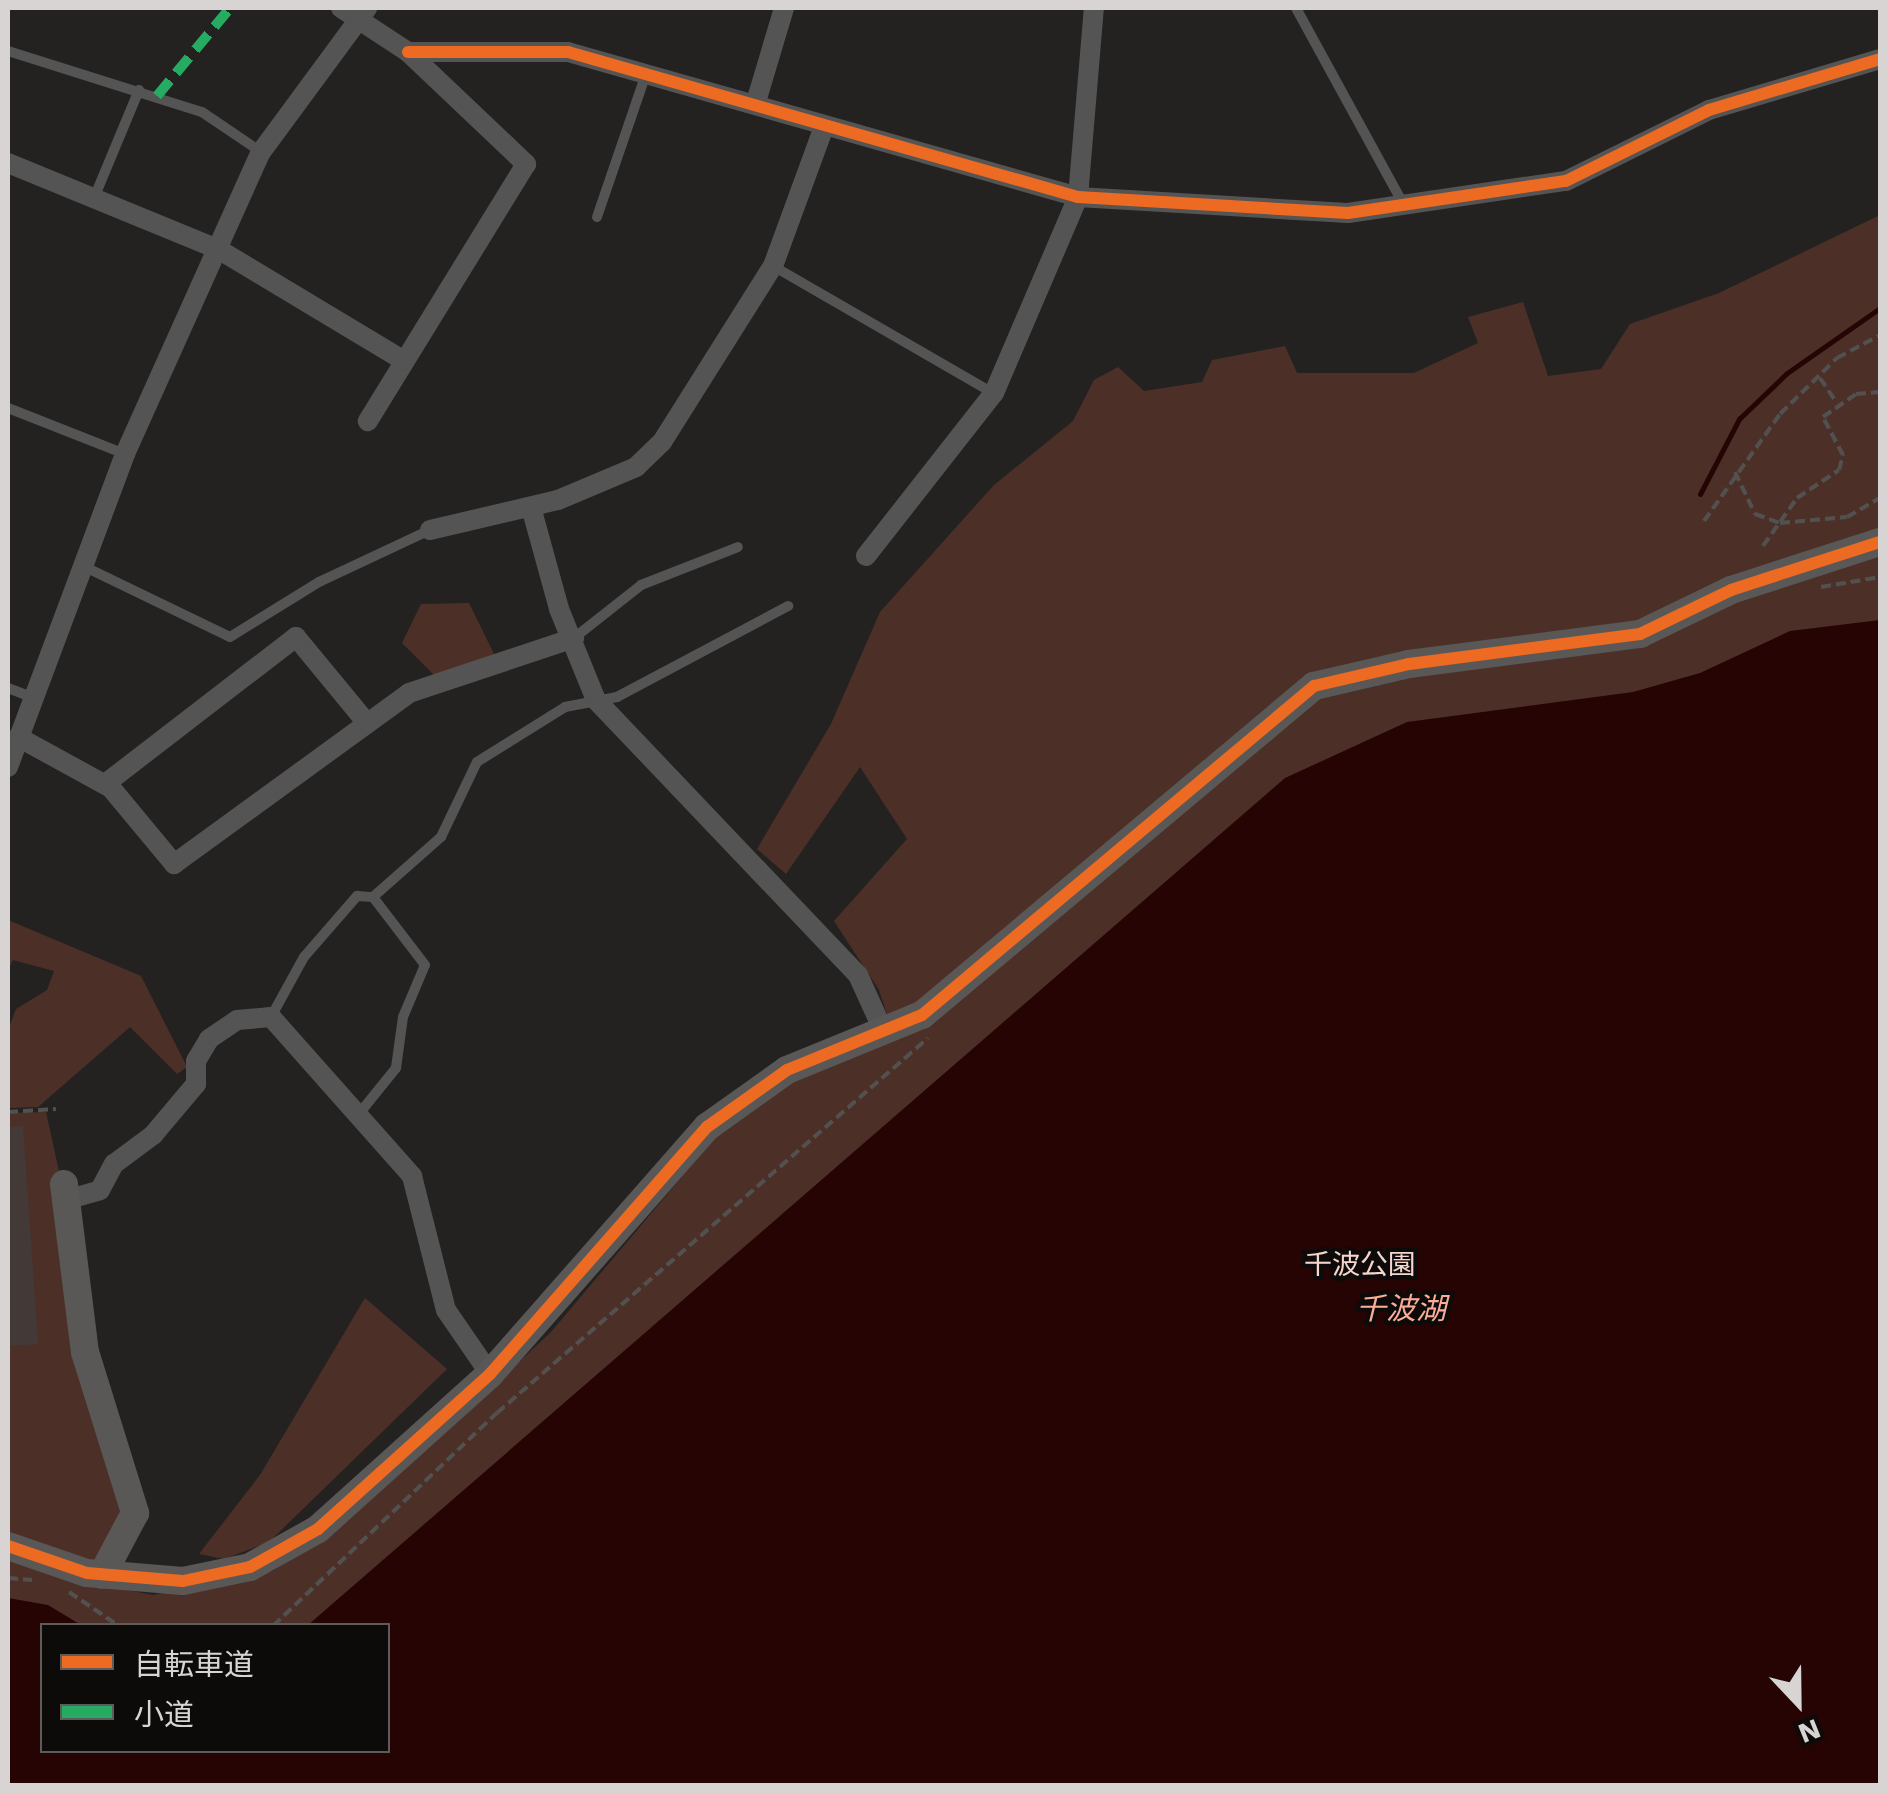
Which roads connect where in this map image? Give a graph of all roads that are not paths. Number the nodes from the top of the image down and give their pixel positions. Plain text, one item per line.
1 (784, 8) edge
2 (1094, 8) edge
3 (1296, 8) edge
4 (354, 12) edge
5 (8, 51) edge
6 (408, 52) junction
7 (1880, 59) edge
8 (646, 73) junction
9 (139, 90) junction
10 (756, 102) junction
11 (824, 127) junction
12 (261, 152) junction
13 (8, 163) edge
14 (1078, 197) junction
15 (94, 198) junction
16 (1401, 200) junction
17 (597, 217) dead end
18 (218, 249) junction
19 (773, 266) junction
20 (403, 360) junction
21 (994, 393) junction
22 (8, 408) edge
23 (368, 421) dead end
24 (125, 454) junction
25 (531, 507) junction
26 (430, 530) joint
27 (1880, 542) edge
28 (738, 546) dead end
29 (866, 556) dead end
30 (81, 564) junction
31 (788, 606) dead end
32 (574, 638) junction
33 (8, 688) edge
34 (32, 697) junction
35 (596, 700) junction
36 (367, 723) junction
37 (18, 737) junction
38 (8, 768) edge
39 (105, 784) junction
40 (373, 897) junction
41 (271, 1017) junction
42 (883, 1030) junction
43 (357, 1115) junction
44 (65, 1192) joint
45 (490, 1374) junction
46 (8, 1546) edge
47 (102, 1576) junction

1 - 10 street
2 - 14 street
3 - 16 lane
4 - 6 street
4 - 12 street
5 - 9 lane
6 - 8 street
6 - 20 street
7 - 16 street
8 - 10 street
8 - 17 lane
9 - 12 lane
9 - 15 lane
10 - 11 street
11 - 14 street
11 - 19 street
12 - 18 street
13 - 15 street
14 - 16 street
14 - 21 street
15 - 18 street
18 - 20 street
18 - 24 street
19 - 21 lane
19 - 25 street
20 - 23 street
21 - 29 street
22 - 24 lane
24 - 30 street
25 - 26 street
25 - 32 street
26 - 30 lane
27 - 42 street
28 - 32 lane
30 - 34 street
31 - 35 lane
32 - 35 street
32 - 36 street
33 - 34 lane
34 - 37 street
35 - 40 lane
35 - 42 street
36 - 39 street
36 - 39 street
37 - 38 street
37 - 39 street
40 - 41 lane
40 - 43 lane
41 - 43 street
41 - 44 street
42 - 45 street
43 - 45 street
44 - 47 street
45 - 47 street
46 - 47 street

